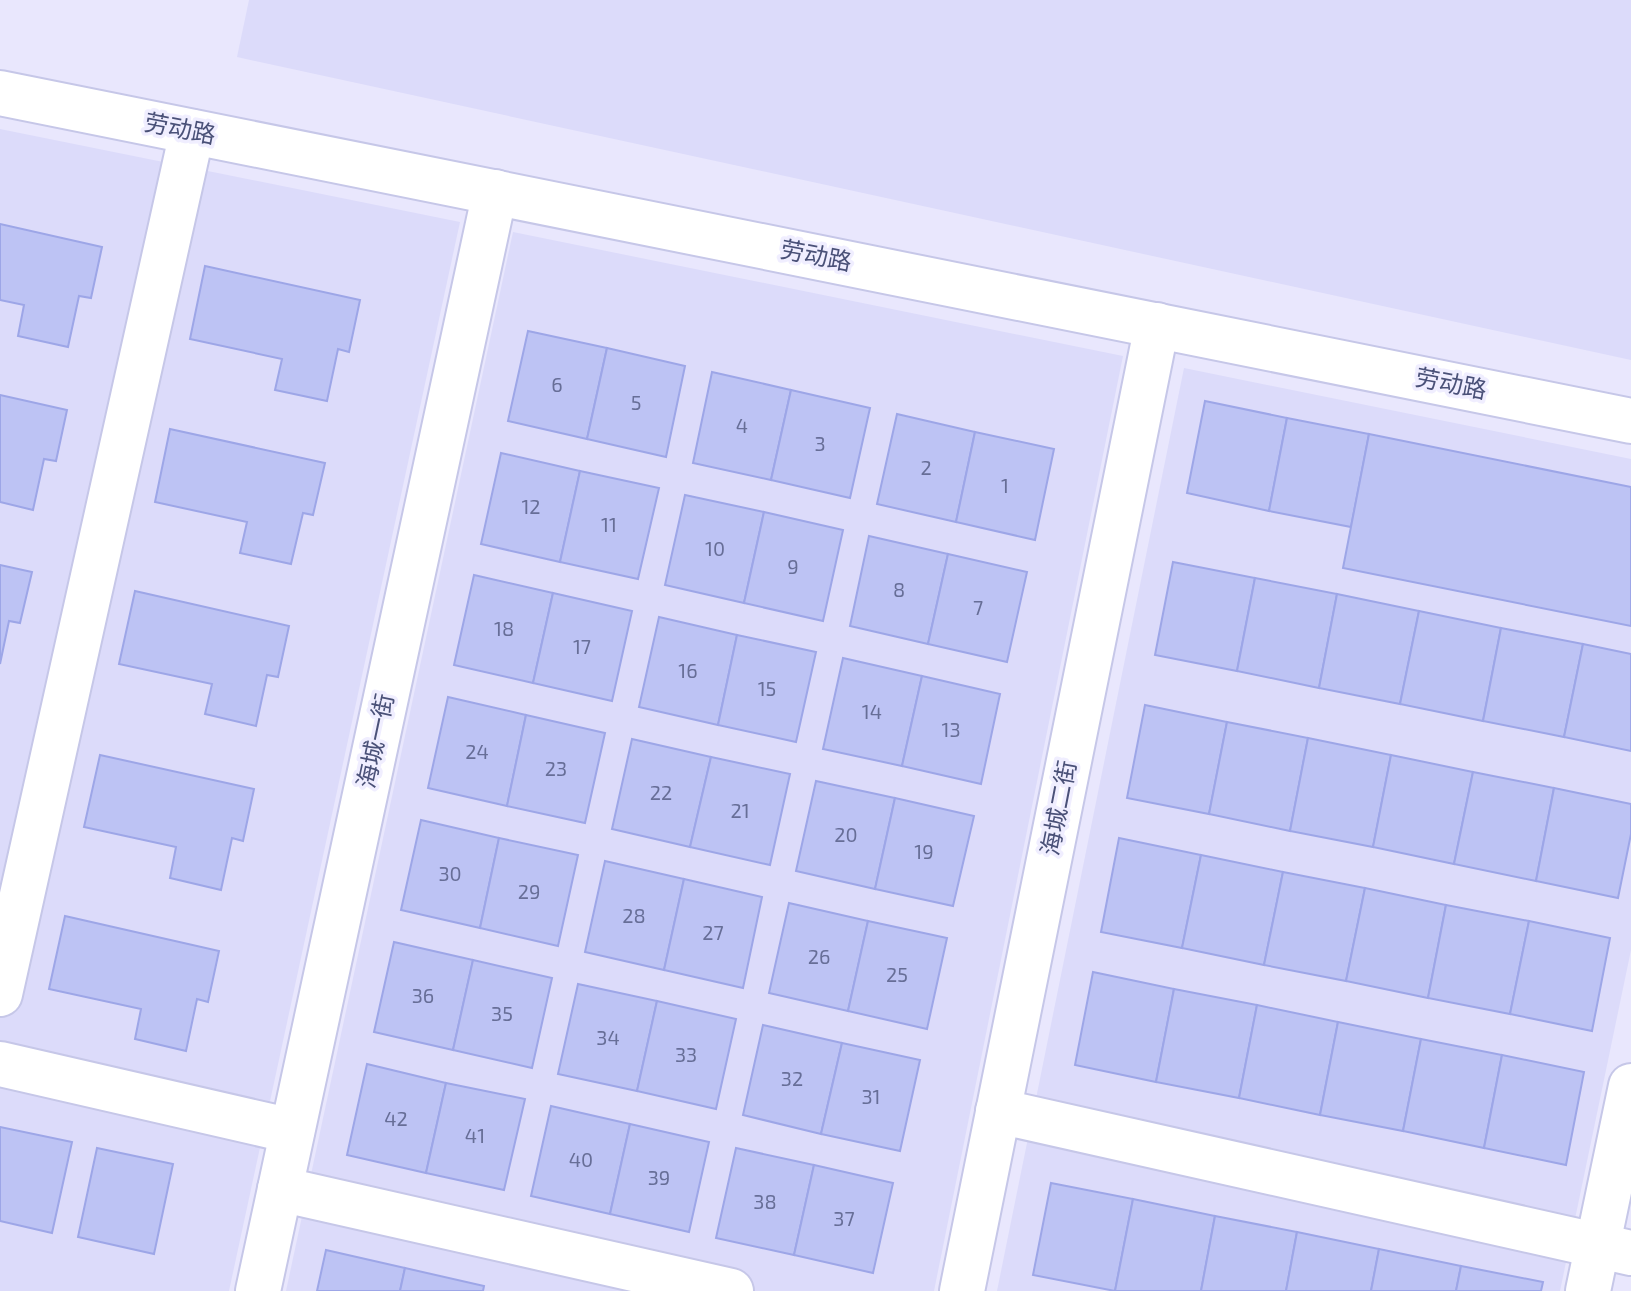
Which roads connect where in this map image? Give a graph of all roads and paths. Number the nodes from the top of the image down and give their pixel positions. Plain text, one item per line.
1 (0, 93) edge
2 (192, 132) junction
3 (495, 192) junction
4 (1157, 325) junction
5 (1631, 421) edge
6 (0, 994) edge
7 (0, 1064) edge
8 (1631, 1086) edge
9 (998, 1111) junction
10 (292, 1131) junction
11 (280, 1189) junction
12 (1614, 1250) edge
13 (628, 1280) edge
14 (258, 1291) edge
15 (731, 1291) edge
16 (962, 1291) edge
17 (1588, 1291) edge

1 - 2 street, 劳动路
2 - 3 street, 劳动路
2 - 6 street
3 - 4 street, 劳动路
3 - 10 street, 海城一街
4 - 5 street, 劳动路
4 - 9 street, 海城二街
7 - 10 street
8 - 12 street
9 - 12 street
9 - 16 street, 海城二街
10 - 11 street, 海城一街
11 - 13 street
11 - 14 street, 海城一街
12 - 17 street
13 - 15 street

